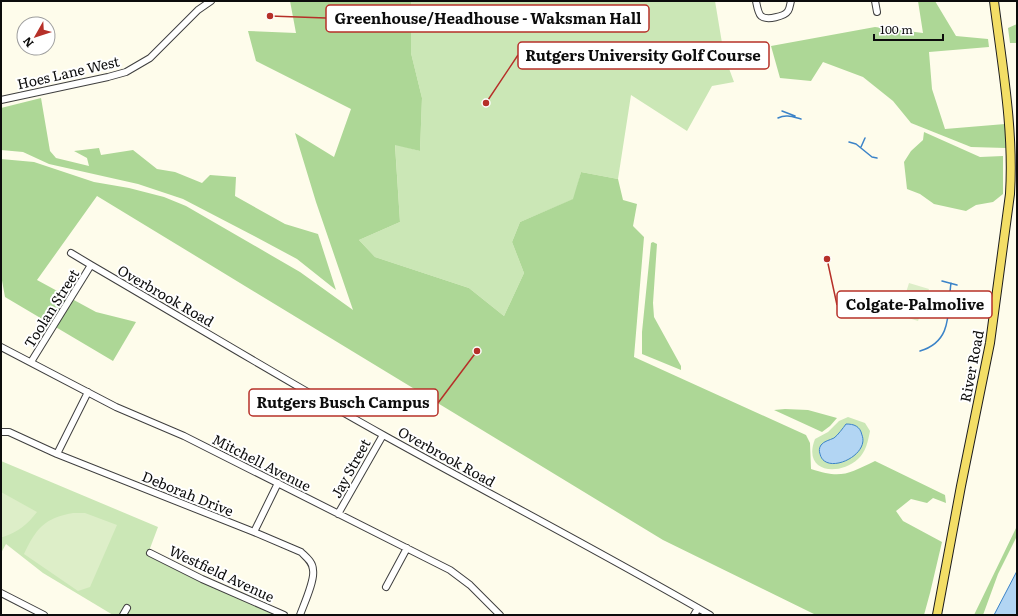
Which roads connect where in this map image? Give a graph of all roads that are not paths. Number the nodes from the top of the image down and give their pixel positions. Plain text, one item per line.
1 (211, 1) edge
2 (756, 1) edge
3 (791, 1) edge
4 (875, 1) edge
5 (994, 1) edge
6 (877, 12) dead end
7 (1, 100) edge
8 (1014, 174) edge
9 (71, 253) dead end
10 (91, 265) junction
11 (1, 347) edge
12 (31, 362) junction
13 (88, 392) junction
14 (1, 432) edge
15 (383, 435) junction
16 (57, 454) junction
17 (278, 483) junction
18 (338, 514) junction
19 (254, 532) junction
20 (407, 548) junction
21 (150, 553) dead end
22 (386, 587) dead end
23 (1, 593) edge
24 (127, 608) dead end
25 (698, 608) junction
26 (44, 615) edge
27 (123, 615) edge
28 (284, 615) edge
29 (300, 615) edge
30 (500, 615) edge
31 (694, 615) edge
32 (710, 615) edge
33 (937, 615) edge

1 - 7 street, Hoes Lane West
2 - 3 street
4 - 6 street
5 - 8 main road, River Road
8 - 33 main road, River Road
9 - 10 street, Overbrook Road
10 - 12 street, Toolan Street
10 - 15 street, Overbrook Road
11 - 12 street, Mitchell Avenue
12 - 13 street, Mitchell Avenue
13 - 16 street
13 - 17 street, Mitchell Avenue
14 - 16 street, Deborah Drive
15 - 18 street, Jay Street
15 - 25 street, Overbrook Road
16 - 19 street, Deborah Drive
17 - 18 street, Mitchell Avenue
17 - 19 street
18 - 20 street, Mitchell Avenue
19 - 29 street, Deborah Drive
20 - 22 street
20 - 30 street, Mitchell Avenue
21 - 28 street, Westfield Avenue
23 - 26 street
24 - 27 street
25 - 31 street
25 - 32 street, Overbrook Road

